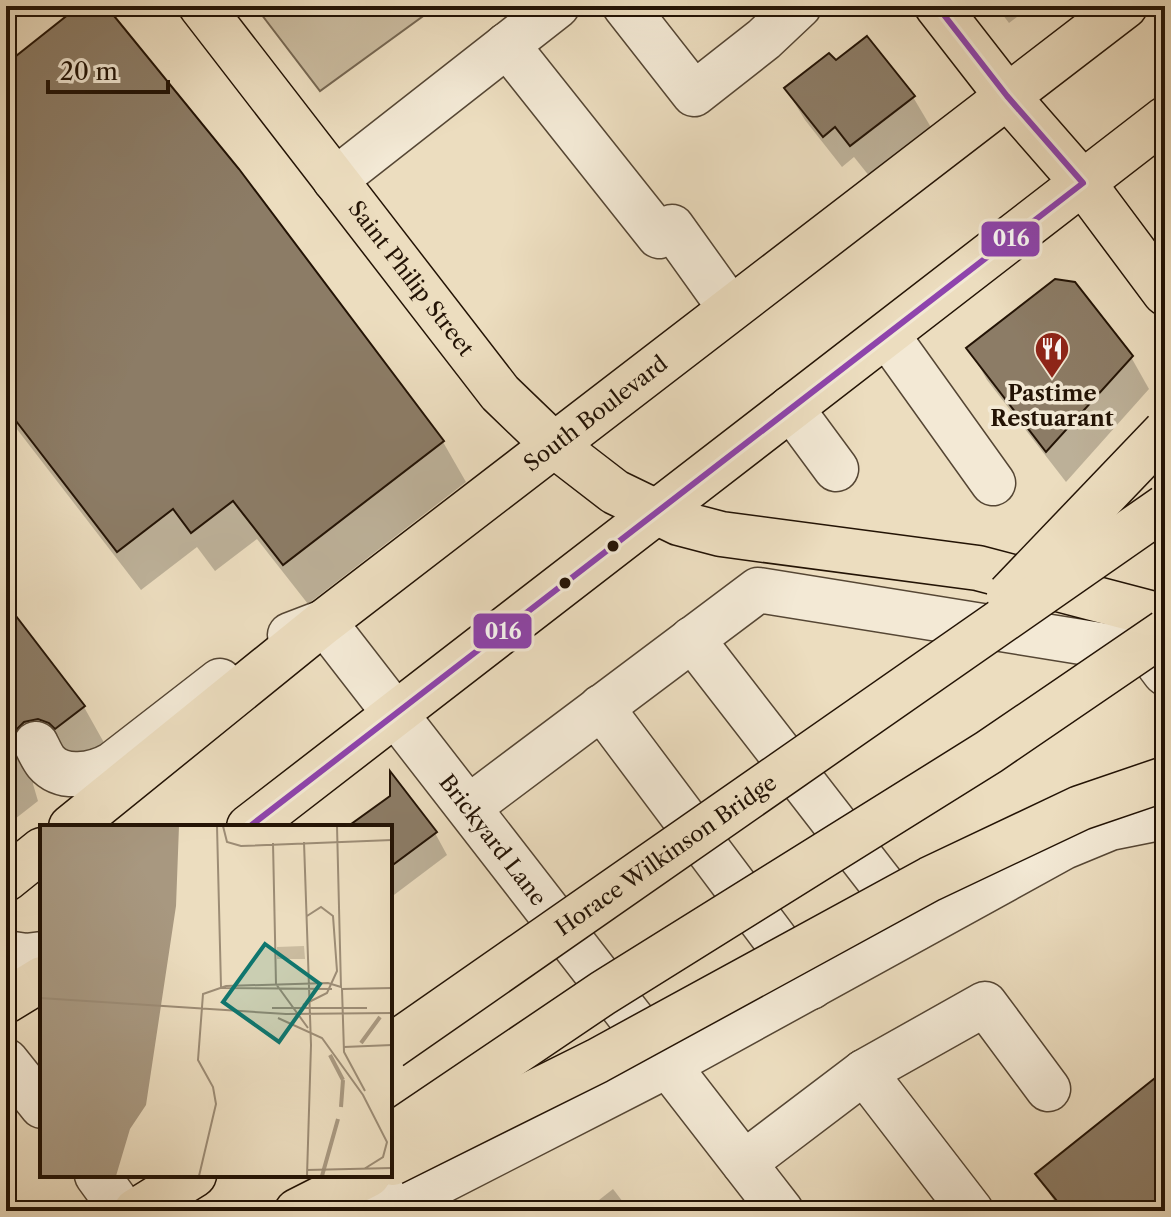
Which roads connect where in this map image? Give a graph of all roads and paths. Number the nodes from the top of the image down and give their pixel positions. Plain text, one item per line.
1 (201, 6) edge
2 (557, 6) edge
3 (625, 6) edge
4 (799, 6) edge
5 (937, 6) edge
6 (1125, 6) edge
7 (507, 45) junction
8 (1007, 96) junction
9 (1165, 119) edge
10 (335, 180) junction
11 (1083, 183) junction
12 (1165, 293) edge
13 (730, 308) junction
14 (887, 335) junction
15 (791, 408) junction
16 (1165, 432) edge
17 (554, 445) junction
18 (836, 469) dead end
19 (993, 483) dead end
20 (1165, 507) edge
21 (656, 512) junction
22 (1165, 617) edge
23 (324, 622) junction
24 (1165, 632) edge
25 (692, 639) junction
26 (942, 664) junction
27 (1165, 673) edge
28 (601, 707) junction
29 (397, 714) junction
30 (36, 744) dead end
31 (1165, 779) edge
32 (469, 807) junction
33 (1165, 817) edge
34 (73, 825) edge
35 (252, 825) edge
36 (40, 852) edge
37 (6, 879) edge
38 (917, 929) junction
39 (6, 953) edge
40 (40, 954) edge
41 (40, 980) edge
42 (811, 987) junction
43 (6, 1001) edge
44 (392, 1046) edge
45 (6, 1061) edge
46 (668, 1065) junction
47 (864, 1072) junction
48 (1048, 1089) dead end
49 (40, 1104) edge
50 (392, 1136) edge
51 (392, 1163) edge
52 (744, 1163) junction
53 (98, 1177) edge
54 (191, 1177) edge
55 (331, 1177) edge
56 (364, 1177) edge
57 (123, 1211) edge
58 (136, 1211) edge
59 (281, 1211) edge
60 (297, 1211) edge
61 (383, 1211) edge
62 (781, 1211) edge
63 (971, 1211) edge

1 - 10 main road, Saint Philip Street
2 - 7 street
3 - 4 street
5 - 8 main road
6 - 8 main road, South Boulevard
7 - 10 street
7 - 13 street
8 - 11 main road
8 - 13 main road, South Boulevard
9 - 11 main road
10 - 17 main road, Saint Philip Street
11 - 12 main road
11 - 14 main road
13 - 17 main road, South Boulevard
14 - 15 main road
14 - 19 street
15 - 18 street
15 - 21 main road
16 - 26 main road, bridge
17 - 21 main road, Saint Philip Street
17 - 23 main road, South Boulevard
20 - 26 main road, bridge
21 - 22 main road, Saint Philip Street
21 - 29 main road
23 - 29 street, Brickyard Lane
23 - 30 street
23 - 34 main road, South Boulevard
24 - 50 main road, bridge
25 - 27 street
25 - 28 street
25 - 38 street
26 - 44 main road, Horace Wilkinson Bridge, bridge
28 - 32 street
28 - 42 street
29 - 32 street, Brickyard Lane
29 - 35 main road
31 - 51 main road, bridge
32 - 46 street, Brickyard Lane
33 - 38 street
36 - 37 main road
38 - 42 street
39 - 40 street
41 - 43 main road
42 - 46 street
45 - 49 street
46 - 52 street, Brickyard Lane
46 - 61 street
47 - 48 street
47 - 52 street
47 - 63 street
52 - 62 street, Brickyard Lane
53 - 57 street
54 - 58 main road
55 - 59 main road
56 - 60 main road

